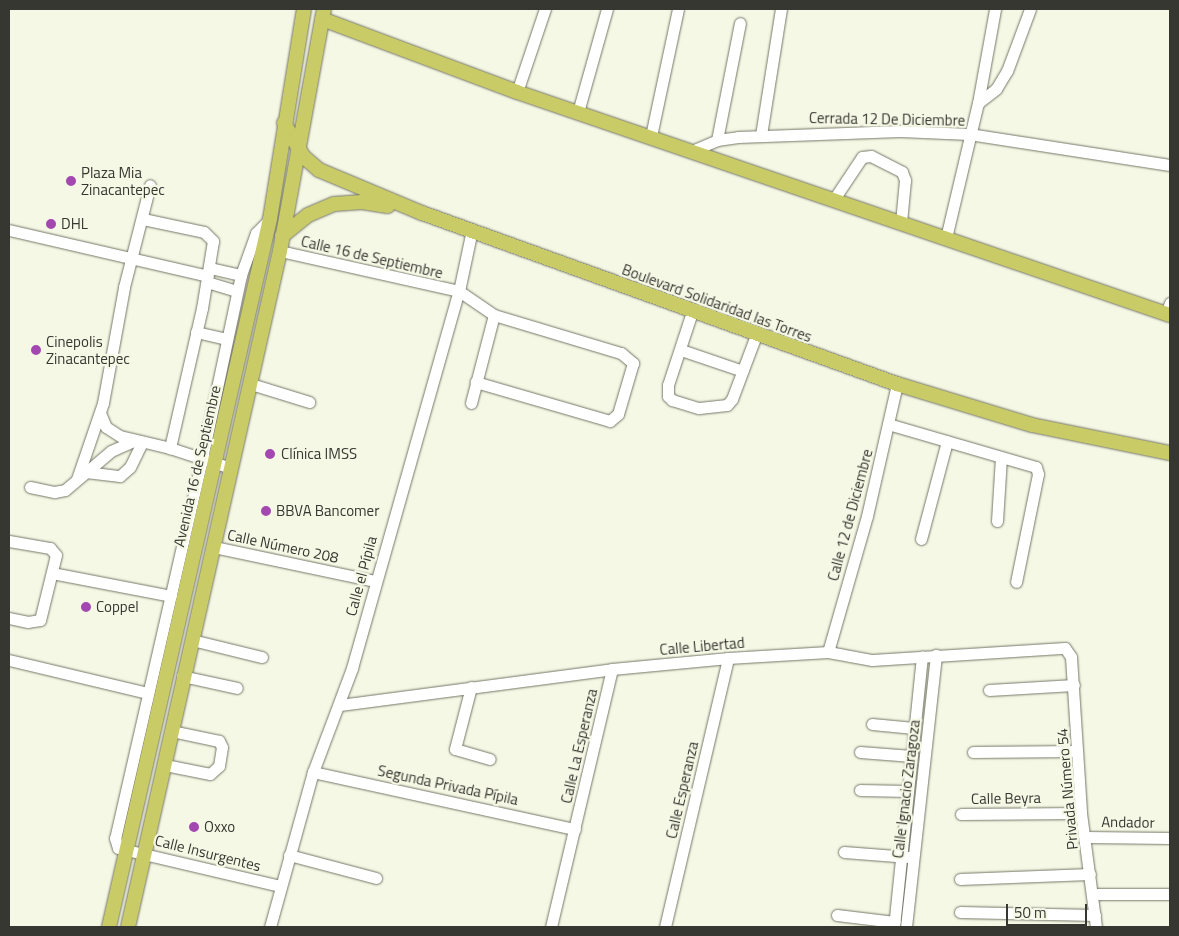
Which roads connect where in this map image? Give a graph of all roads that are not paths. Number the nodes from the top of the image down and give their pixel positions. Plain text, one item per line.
1 (304, 9) edge
2 (545, 9) edge
3 (607, 9) edge
4 (678, 9) edge
5 (781, 9) edge
6 (995, 9) edge
7 (1030, 9) edge
8 (323, 14) edge
9 (740, 22) dead end
10 (517, 92) junction
11 (978, 103) junction
12 (578, 112) junction
13 (284, 123) junction
14 (969, 134) junction
15 (761, 135) junction
16 (651, 136) junction
17 (716, 140) junction
18 (298, 148) junction
19 (694, 150) junction
20 (1170, 165) edge
21 (150, 185) dead end
22 (834, 199) junction
23 (422, 213) junction
24 (143, 219) junction
25 (270, 219) junction
26 (901, 222) junction
27 (9, 230) edge
28 (472, 230) junction
29 (282, 236) junction
30 (946, 238) junction
31 (280, 251) junction
32 (132, 260) junction
33 (241, 274) junction
34 (208, 275) junction
35 (237, 291) junction
36 (459, 291) junction
37 (1169, 311) edge
38 (692, 312) junction
39 (494, 315) junction
40 (196, 332) junction
41 (756, 335) junction
42 (228, 339) junction
43 (680, 350) junction
44 (743, 370) junction
45 (476, 382) junction
46 (251, 384) junction
47 (897, 384) junction
48 (309, 402) dead end
49 (471, 403) dead end
50 (100, 413) junction
51 (888, 424) junction
52 (946, 441) junction
53 (138, 442) junction
54 (170, 448) junction
55 (1170, 454) edge
56 (1001, 457) junction
57 (209, 462) junction
58 (231, 468) junction
59 (82, 476) junction
60 (30, 487) dead end
61 (997, 521) dead end
62 (184, 535) junction
63 (198, 538) junction
64 (922, 540) dead end
65 (9, 541) edge
66 (214, 547) junction
67 (52, 573) junction
68 (375, 581) junction
69 (1016, 582) dead end
70 (171, 596) junction
71 (9, 618) edge
72 (192, 640) junction
73 (1068, 649) joint
74 (828, 652) junction
75 (936, 655) junction
76 (922, 656) junction
77 (262, 657) dead end
78 (728, 658) junction
79 (10, 660) edge
80 (612, 669) junction
81 (182, 676) junction
82 (1074, 685) junction
83 (471, 687) junction
84 (237, 688) dead end
85 (918, 690) junction
86 (989, 690) dead end
87 (932, 691) junction
88 (148, 693) junction
89 (340, 705) junction
90 (872, 724) dead end
91 (914, 728) junction
92 (171, 731) junction
93 (1078, 751) junction
94 (860, 752) dead end
95 (973, 752) dead end
96 (912, 756) junction
97 (490, 760) dead end
98 (165, 765) junction
99 (313, 772) junction
100 (860, 790) dead end
101 (908, 791) junction
102 (1081, 813) junction
103 (961, 814) dead end
104 (576, 829) junction
105 (1085, 836) junction
106 (1170, 838) edge
107 (128, 850) junction
108 (844, 852) dead end
109 (145, 854) junction
110 (289, 855) junction
111 (901, 857) junction
112 (913, 858) junction
113 (1090, 874) junction
114 (376, 878) dead end
115 (960, 879) dead end
116 (280, 886) junction
117 (1092, 894) junction
118 (1170, 894) edge
119 (960, 912) dead end
120 (837, 915) dead end
121 (1095, 915) junction
122 (894, 925) edge
123 (109, 927) edge
124 (128, 927) edge
125 (270, 927) edge
126 (551, 927) edge
127 (664, 927) edge
128 (906, 927) edge
129 (1096, 927) edge

1 - 13 main road, Avenida 16 de Septiembre
2 - 10 street
3 - 12 street
4 - 16 street
5 - 15 street
6 - 11 street
7 - 11 street
8 - 10 main road
8 - 18 main road
9 - 17 street
10 - 12 main road
11 - 14 street
12 - 16 main road
13 - 18 main road, Boulevard Solidaridad las Torres
13 - 25 main road, Avenida 16 de Septiembre
14 - 15 street, Cerrada 12 De Diciembre
14 - 20 street, Cerrada 12 De Diciembre
14 - 30 street
15 - 17 street, Cerrada 12 De Diciembre
16 - 19 main road
17 - 19 street, Cerrada 12 De Diciembre
18 - 23 main road, Boulevard Solidaridad las Torres
18 - 29 main road
19 - 22 main road
21 - 24 street
22 - 26 main road
22 - 26 street
23 - 28 main road, Boulevard Solidaridad las Torres
23 - 29 main road
24 - 32 street
24 - 34 street
25 - 33 street
25 - 57 main road, Avenida 16 de Septiembre
26 - 30 main road
27 - 32 street
28 - 36 street, Calle el Pípila
28 - 38 main road, Boulevard Solidaridad las Torres
29 - 31 main road
30 - 37 main road
31 - 36 street, Calle 16 de Septiembre
31 - 46 main road
32 - 34 street
32 - 50 street
33 - 34 street
33 - 35 street
34 - 35 street
34 - 40 street
35 - 42 street
36 - 39 street
36 - 68 street, Calle el Pípila
38 - 41 main road, Boulevard Solidaridad las Torres
38 - 43 street
39 - 45 street
39 - 45 street
40 - 42 street
40 - 54 street
41 - 44 street
41 - 47 main road, Boulevard Solidaridad las Torres
42 - 57 street
43 - 44 street
43 - 44 street
45 - 49 street
46 - 48 street
46 - 58 main road
47 - 51 street, Calle 12 de Diciembre
47 - 55 main road, Boulevard Solidaridad las Torres
50 - 53 street
50 - 59 street
51 - 52 street
51 - 74 street, Calle 12 de Diciembre
52 - 56 street
52 - 64 street
53 - 54 street
53 - 59 street
53 - 59 street
54 - 57 street
56 - 61 street
56 - 69 street
57 - 58 street
57 - 62 street
57 - 63 main road, Avenida 16 de Septiembre
58 - 66 main road
59 - 60 street
62 - 63 street
62 - 70 street
63 - 107 main road, Avenida 16 de Septiembre
65 - 67 street
66 - 68 street, Calle Número 208
66 - 72 main road
67 - 70 street
67 - 71 street
68 - 89 street, Calle el Pípila
70 - 88 street
72 - 77 street
72 - 81 main road
73 - 75 street, Calle Libertad
73 - 82 street, Privada Número 54
74 - 76 street, Calle Libertad
74 - 78 street, Calle Libertad
75 - 76 street, Calle Libertad
75 - 87 street, Calle Ignacio Zaragoza
76 - 85 street, Calle Ignacio Zaragoza
78 - 80 street, Calle Libertad
78 - 127 street, Calle Esperanza
79 - 88 street
80 - 83 street, Calle Libertad
80 - 104 street, Calle La Esperanza
81 - 84 street
81 - 92 main road
82 - 86 street
82 - 93 street, Privada Número 54
83 - 89 street, Calle Libertad
83 - 97 street
85 - 87 street
85 - 91 street, Calle Ignacio Zaragoza
87 - 112 street, Calle Ignacio Zaragoza
88 - 107 street
89 - 99 street, Calle el Pípila
90 - 91 street
91 - 96 street, Calle Ignacio Zaragoza
92 - 98 main road
92 - 98 street
93 - 95 street
93 - 102 street, Privada Número 54
94 - 96 street
96 - 101 street, Calle Ignacio Zaragoza
98 - 109 main road
99 - 104 street, Segunda Privada Pípila
99 - 110 street, Calle el Pípila
100 - 101 street
101 - 111 street, Calle Ignacio Zaragoza
102 - 103 street, Calle Beyra
102 - 105 street, Privada Número 54
104 - 126 street, Calle La Esperanza
105 - 106 street, Andador
105 - 113 street, Privada Número 54
107 - 109 street, Calle Insurgentes
107 - 123 main road, Avenida 16 de Septiembre
108 - 111 street
109 - 116 street, Calle Insurgentes
109 - 124 main road
110 - 114 street
110 - 116 street, Calle el Pípila
111 - 112 street
111 - 122 street, Calle Ignacio Zaragoza
112 - 128 street, Calle Ignacio Zaragoza
113 - 115 street
113 - 117 street, Privada Número 54
116 - 125 street, Calle el Pípila
117 - 118 street
117 - 121 street, Privada Número 54
119 - 121 street
120 - 122 street
121 - 129 street, Privada Número 54

